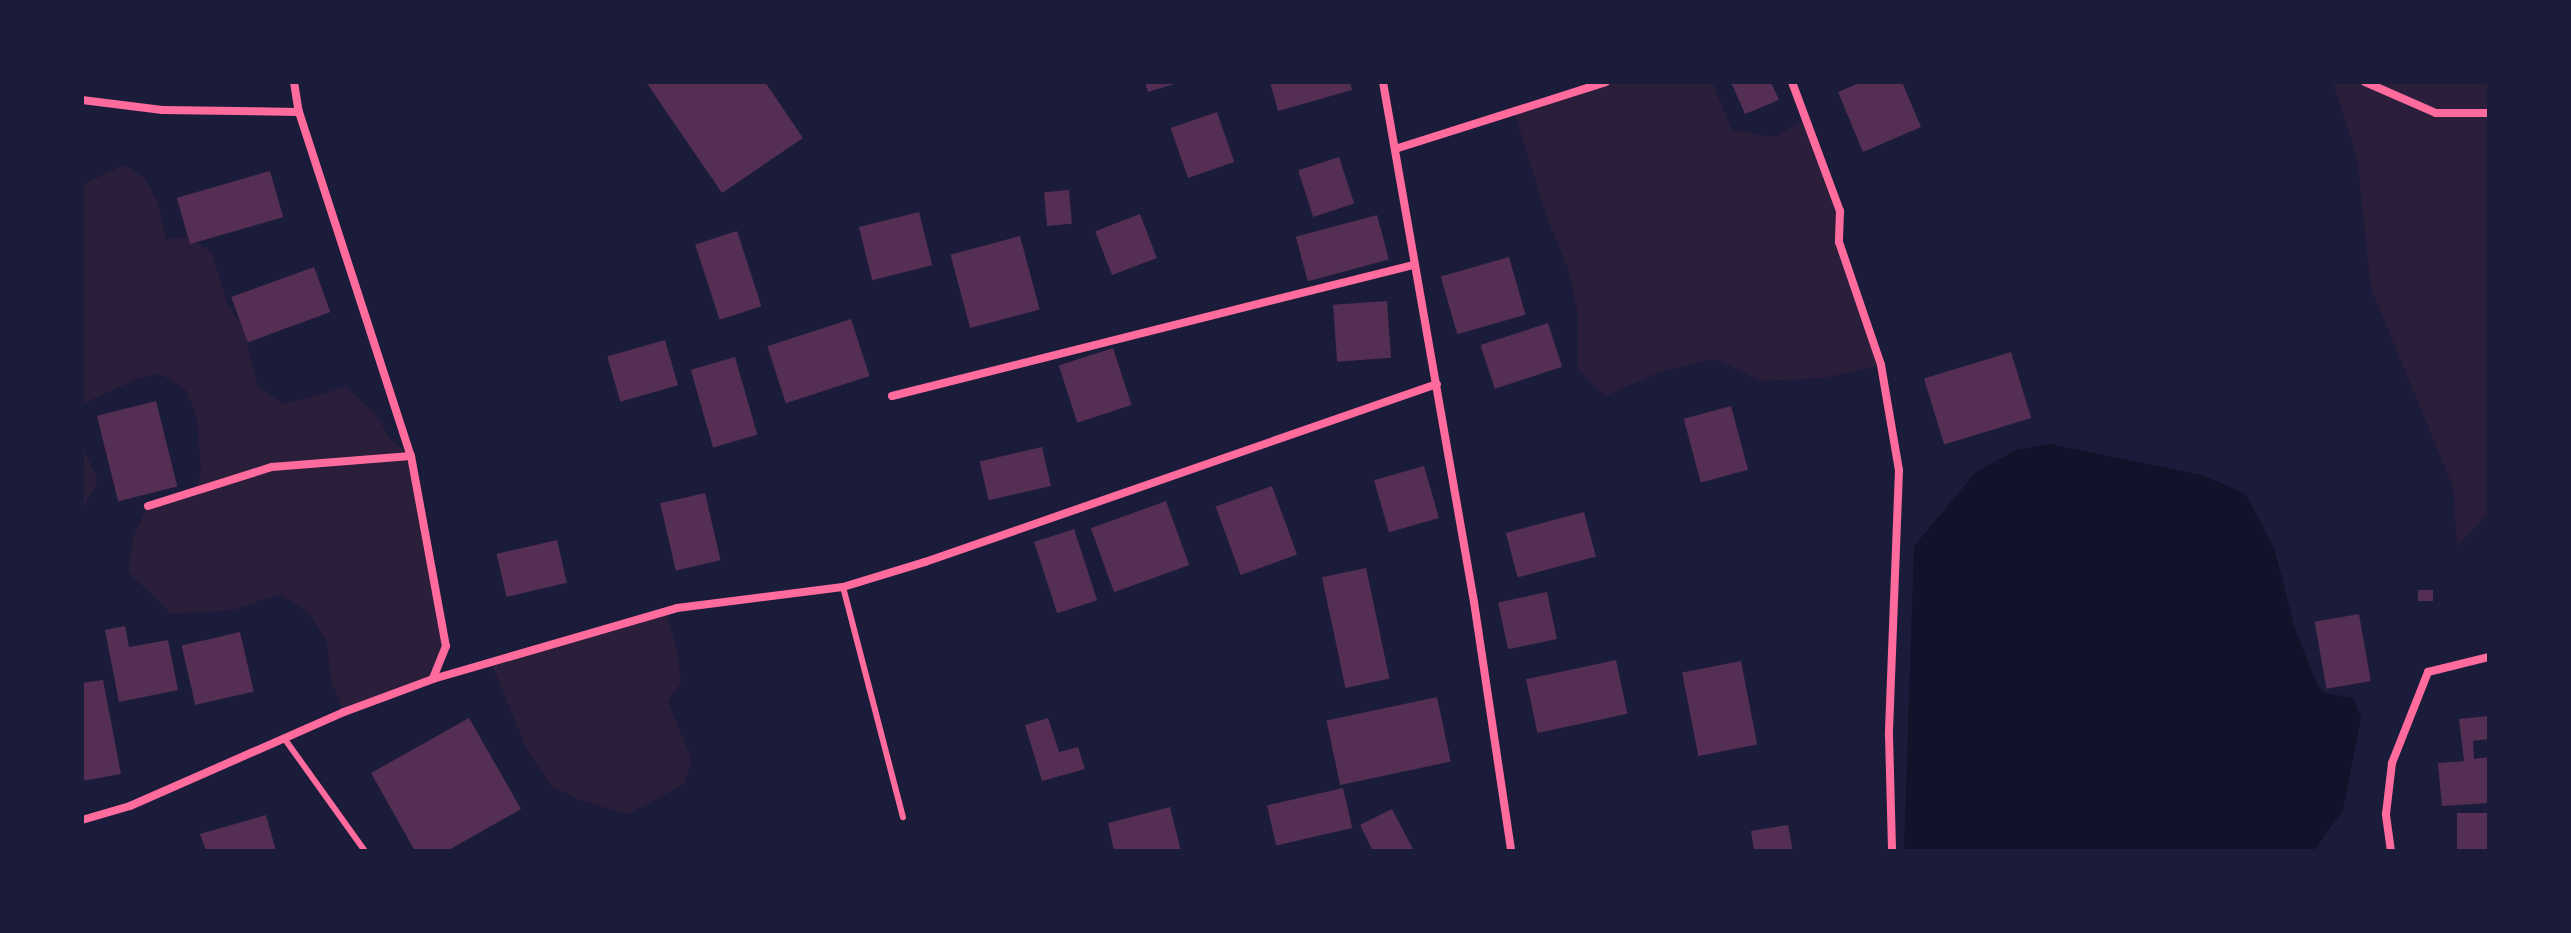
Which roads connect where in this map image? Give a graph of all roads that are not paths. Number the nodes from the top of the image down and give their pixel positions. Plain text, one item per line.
1 (294, 82) edge
2 (1383, 82) edge
3 (1606, 82) edge
4 (1792, 82) edge
5 (2365, 82) edge
6 (82, 100) edge
7 (299, 112) junction
8 (2489, 113) edge
9 (1395, 149) junction
10 (1413, 265) junction
11 (1437, 384) junction
12 (892, 396) dead end
13 (411, 456) junction
14 (148, 506) dead end
15 (843, 587) junction
16 (2489, 657) edge
17 (433, 679) junction
18 (284, 738) junction
19 (903, 817) dead end
20 (82, 820) edge
21 (365, 851) edge
22 (1511, 851) edge
23 (1892, 851) edge
24 (2391, 851) edge

1 - 7 street
2 - 9 street
3 - 9 street
4 - 23 street
5 - 8 street
6 - 7 street
7 - 13 street
9 - 10 street
10 - 11 street
10 - 12 street
11 - 15 street
11 - 22 street
13 - 14 street
13 - 17 street
15 - 17 street
15 - 19 lane
16 - 24 street
17 - 18 street
18 - 20 street
18 - 21 lane

